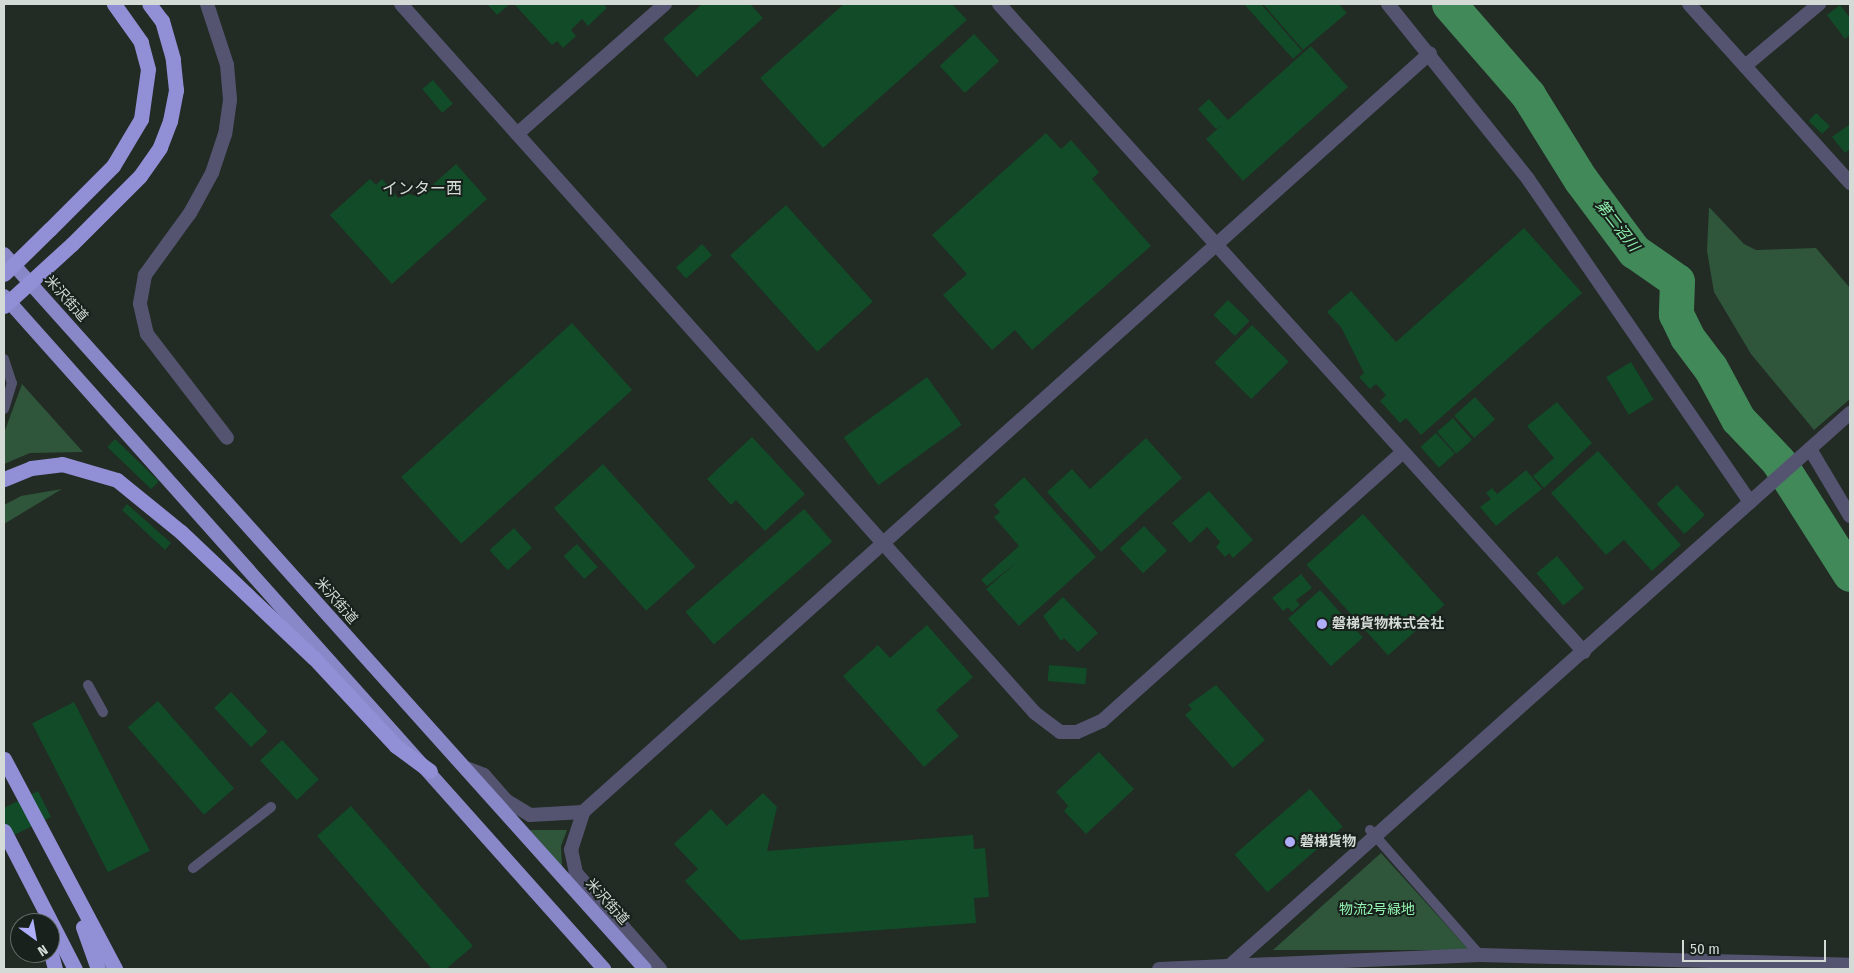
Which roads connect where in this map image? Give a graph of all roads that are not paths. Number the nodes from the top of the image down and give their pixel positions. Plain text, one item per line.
1 (114, 4) edge
2 (149, 4) edge
3 (206, 4) edge
4 (402, 4) edge
5 (665, 4) edge
6 (999, 4) edge
7 (1388, 4) edge
8 (1689, 4) edge
9 (1819, 4) edge
10 (1430, 53) junction
11 (1745, 66) junction
12 (516, 134) junction
13 (1850, 183) edge
14 (1215, 248) junction
15 (4, 254) edge
16 (4, 274) edge
17 (4, 296) edge
18 (4, 306) edge
19 (4, 359) edge
20 (4, 409) edge
21 (1850, 413) edge
22 (227, 438) dead end
23 (1805, 453) junction
24 (1401, 454) junction
25 (4, 479) edge
26 (1750, 502) junction
27 (1850, 516) edge
28 (886, 545) junction
29 (1584, 652) junction
30 (88, 685) dead end
31 (103, 712) dead end
32 (4, 759) edge
33 (466, 768) junction
34 (430, 771) junction
35 (271, 806) dead end
36 (583, 812) junction
37 (4, 831) edge
38 (1373, 833) junction
39 (193, 868) dead end
40 (67, 886) junction
41 (34, 889) junction
42 (40, 913) edge
43 (1480, 955) junction
44 (1638, 964) edge
45 (1850, 965) edge
46 (1228, 967) edge
47 (75, 969) edge
48 (98, 969) edge
49 (115, 969) edge
50 (604, 969) edge
51 (645, 969) edge
52 (660, 969) edge
53 (1159, 969) edge

1 - 16 highway, bridge
2 - 18 highway, bridge
3 - 22 street
4 - 12 street
5 - 12 street
6 - 14 street
7 - 10 street
8 - 11 street
9 - 11 street
10 - 14 street
10 - 26 street
11 - 13 street
12 - 28 street
14 - 24 street
14 - 28 street
15 - 33 highway, 米沢街道
17 - 34 highway
19 - 20 lane
21 - 23 street
23 - 26 street
23 - 27 street
24 - 28 street
24 - 29 street
25 - 34 highway
26 - 29 street
28 - 36 street
29 - 38 street
30 - 31 lane
32 - 40 highway
33 - 36 street
33 - 51 highway, 米沢街道
34 - 50 highway
35 - 39 lane
36 - 52 street
37 - 41 highway
38 - 43 lane
38 - 46 street
40 - 48 highway
40 - 49 highway
41 - 42 highway
41 - 47 highway
43 - 44 street
43 - 46 street
44 - 45 street
46 - 53 street

